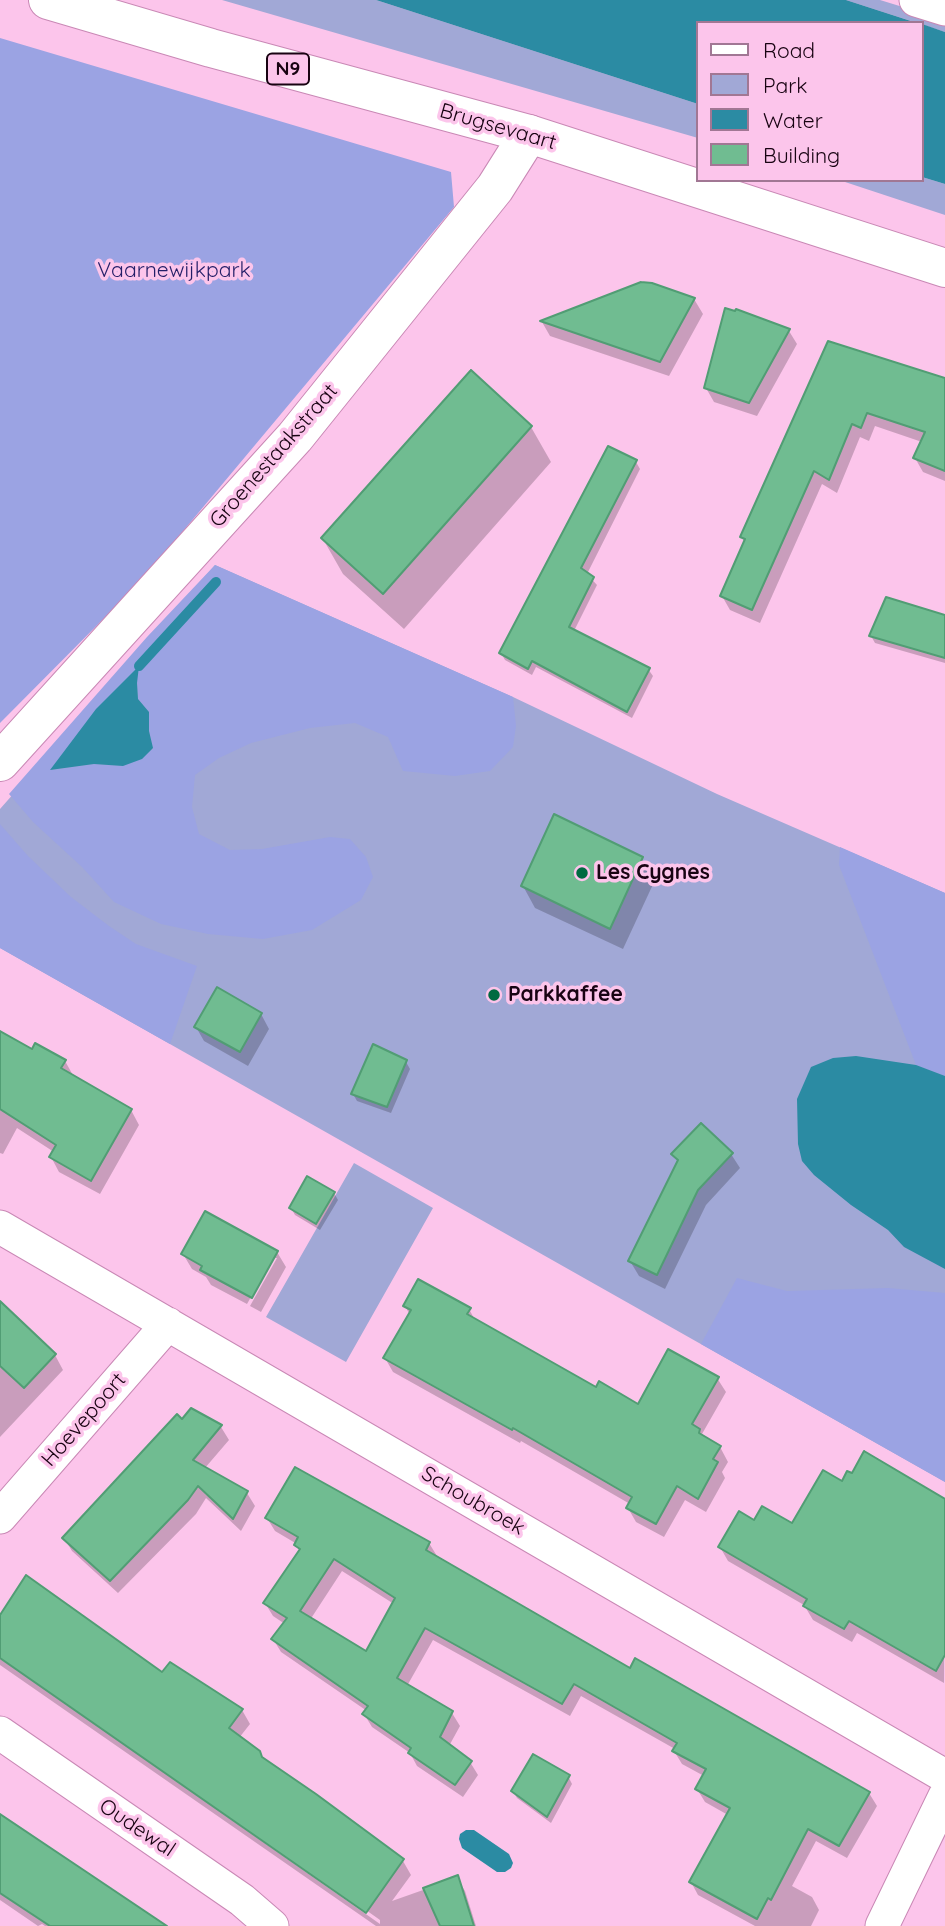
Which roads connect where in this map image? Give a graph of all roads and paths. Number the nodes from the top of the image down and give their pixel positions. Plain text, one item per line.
1 (48, 0) edge
2 (916, 0) edge
3 (945, 9) edge
4 (529, 134) junction
5 (945, 268) edge
6 (0, 762) edge
7 (0, 1227) edge
8 (168, 1324) junction
9 (0, 1517) edge
10 (0, 1732) edge
11 (945, 1776) edge
12 (945, 1796) edge
13 (272, 1926) edge
14 (882, 1926) edge

1 - 4 main road, Brugsevaart / N9
2 - 3 street
4 - 5 main road, Brugsevaart / N9
4 - 6 main road, Groenestaakstraat
7 - 8 street, Schoubroek
8 - 9 street, Hoevepoort
8 - 11 street, Schoubroek
10 - 13 street, Oudewal
12 - 14 street

